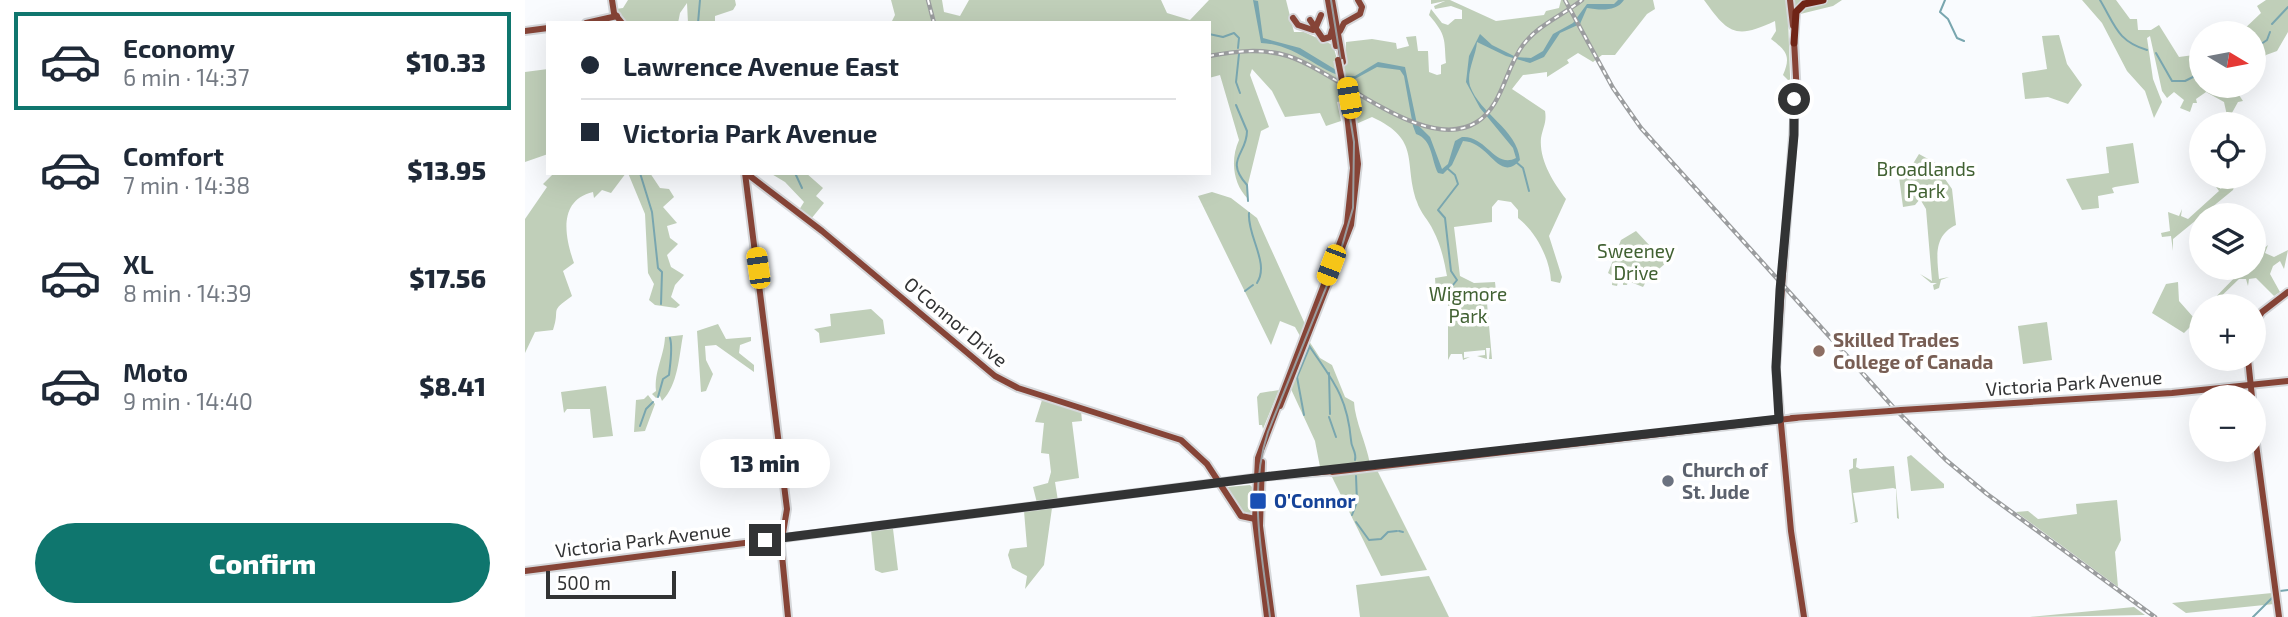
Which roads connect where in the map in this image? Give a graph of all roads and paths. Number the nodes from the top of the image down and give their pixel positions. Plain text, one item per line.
1 (612, 0) edge
2 (1790, 0) edge
3 (1823, 0) edge
4 (1330, 2) edge
5 (1321, 15) dead end
6 (617, 16) junction
7 (1333, 17) junction
8 (1293, 18) dead end
9 (595, 21) edge
10 (621, 21) edge
11 (1332, 27) junction
12 (546, 28) edge
13 (1314, 30) junction
14 (525, 31) edge
15 (1337, 42) junction
16 (1794, 43) junction
17 (1796, 94) junction
18 (1807, 105) dead end
19 (745, 175) edge
20 (748, 175) edge
21 (755, 181) junction
22 (747, 188) junction
23 (2288, 292) edge
24 (2266, 309) edge
25 (2288, 381) edge
26 (2262, 385) edge
27 (2189, 391) edge
28 (1780, 420) junction
29 (2259, 462) edge
30 (1207, 464) junction
31 (1258, 479) junction
32 (1218, 486) junction
33 (1257, 522) junction
34 (786, 524) junction
35 (799, 536) junction
36 (781, 538) junction
37 (525, 571) edge
38 (1802, 614) edge
39 (788, 617) edge
40 (1267, 617) edge
41 (1272, 617) edge
42 (2279, 617) edge

1 - 6 main road
2 - 16 main road
3 - 16 highway
4 - 7 main road
5 - 13 main road
6 - 9 main road
6 - 10 main road
7 - 11 main road
7 - 15 main road
7 - 15 main road
8 - 13 main road
11 - 13 main road
11 - 15 main road
12 - 14 main road
13 - 15 main road
15 - 31 main road, bridge
16 - 17 main road
17 - 18 main road
17 - 28 main road
19 - 22 main road
20 - 21 main road, O'Connor Drive
21 - 22 main road
21 - 30 main road, O'Connor Drive
22 - 34 main road
23 - 24 main road
25 - 26 main road, Victoria Park Avenue
27 - 28 main road, Victoria Park Avenue, bridge
28 - 31 main road, Victoria Park Avenue
28 - 38 main road
29 - 42 main road
30 - 32 main road, O'Connor Drive
30 - 32 main road, O'Connor Drive
31 - 32 main road, Victoria Park Avenue
31 - 33 main road
32 - 33 main road
32 - 35 main road, Victoria Park Avenue
33 - 40 main road
33 - 41 main road
34 - 35 main road
34 - 36 main road
35 - 36 main road, Victoria Park Avenue
36 - 37 main road, Victoria Park Avenue
36 - 39 main road

